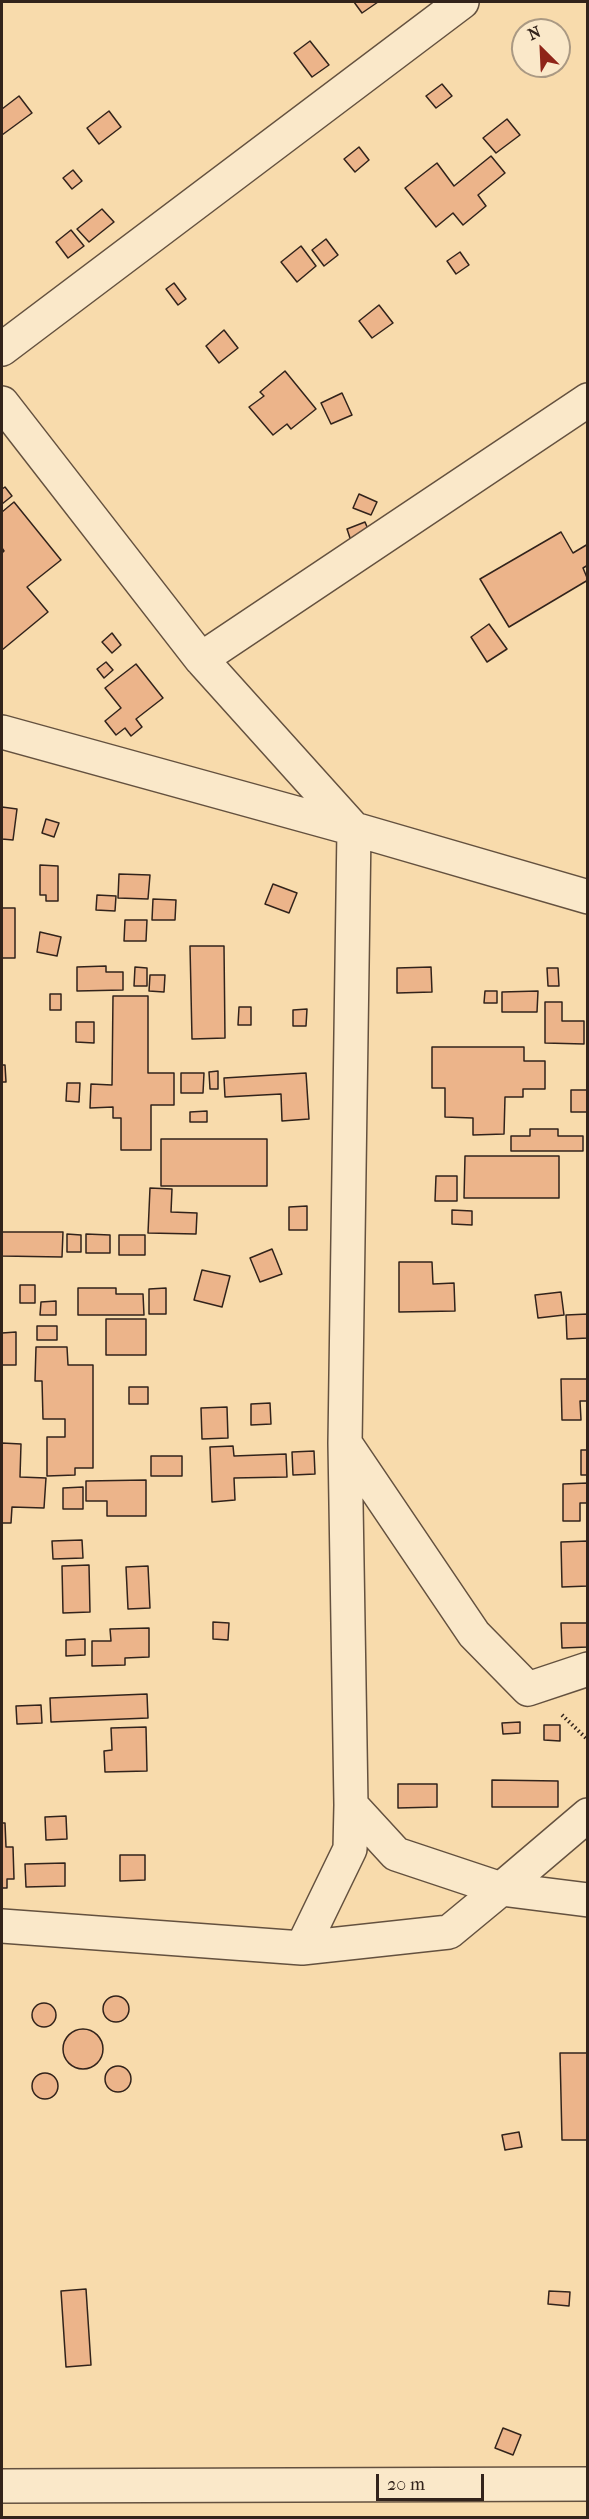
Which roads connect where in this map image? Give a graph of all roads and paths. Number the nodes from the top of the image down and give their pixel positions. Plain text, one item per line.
1 (462, 2) edge
2 (2, 349) edge
3 (588, 400) edge
4 (2, 403) edge
5 (201, 659) junction
6 (2, 732) edge
7 (354, 829) junction
8 (588, 897) edge
9 (345, 1443) junction
10 (588, 1669) edge
11 (351, 1806) junction
12 (588, 1815) edge
13 (501, 1889) junction
14 (588, 1900) edge
15 (2, 1926) edge
16 (302, 1948) junction
17 (588, 2484) edge
18 (2, 2486) edge

1 - 2 street
3 - 5 street
4 - 5 street
5 - 7 street
6 - 7 street
7 - 8 street
7 - 9 street
9 - 10 street
9 - 11 street
11 - 13 street
11 - 16 street
12 - 13 street
13 - 14 street
13 - 16 street
15 - 16 street
17 - 18 street

